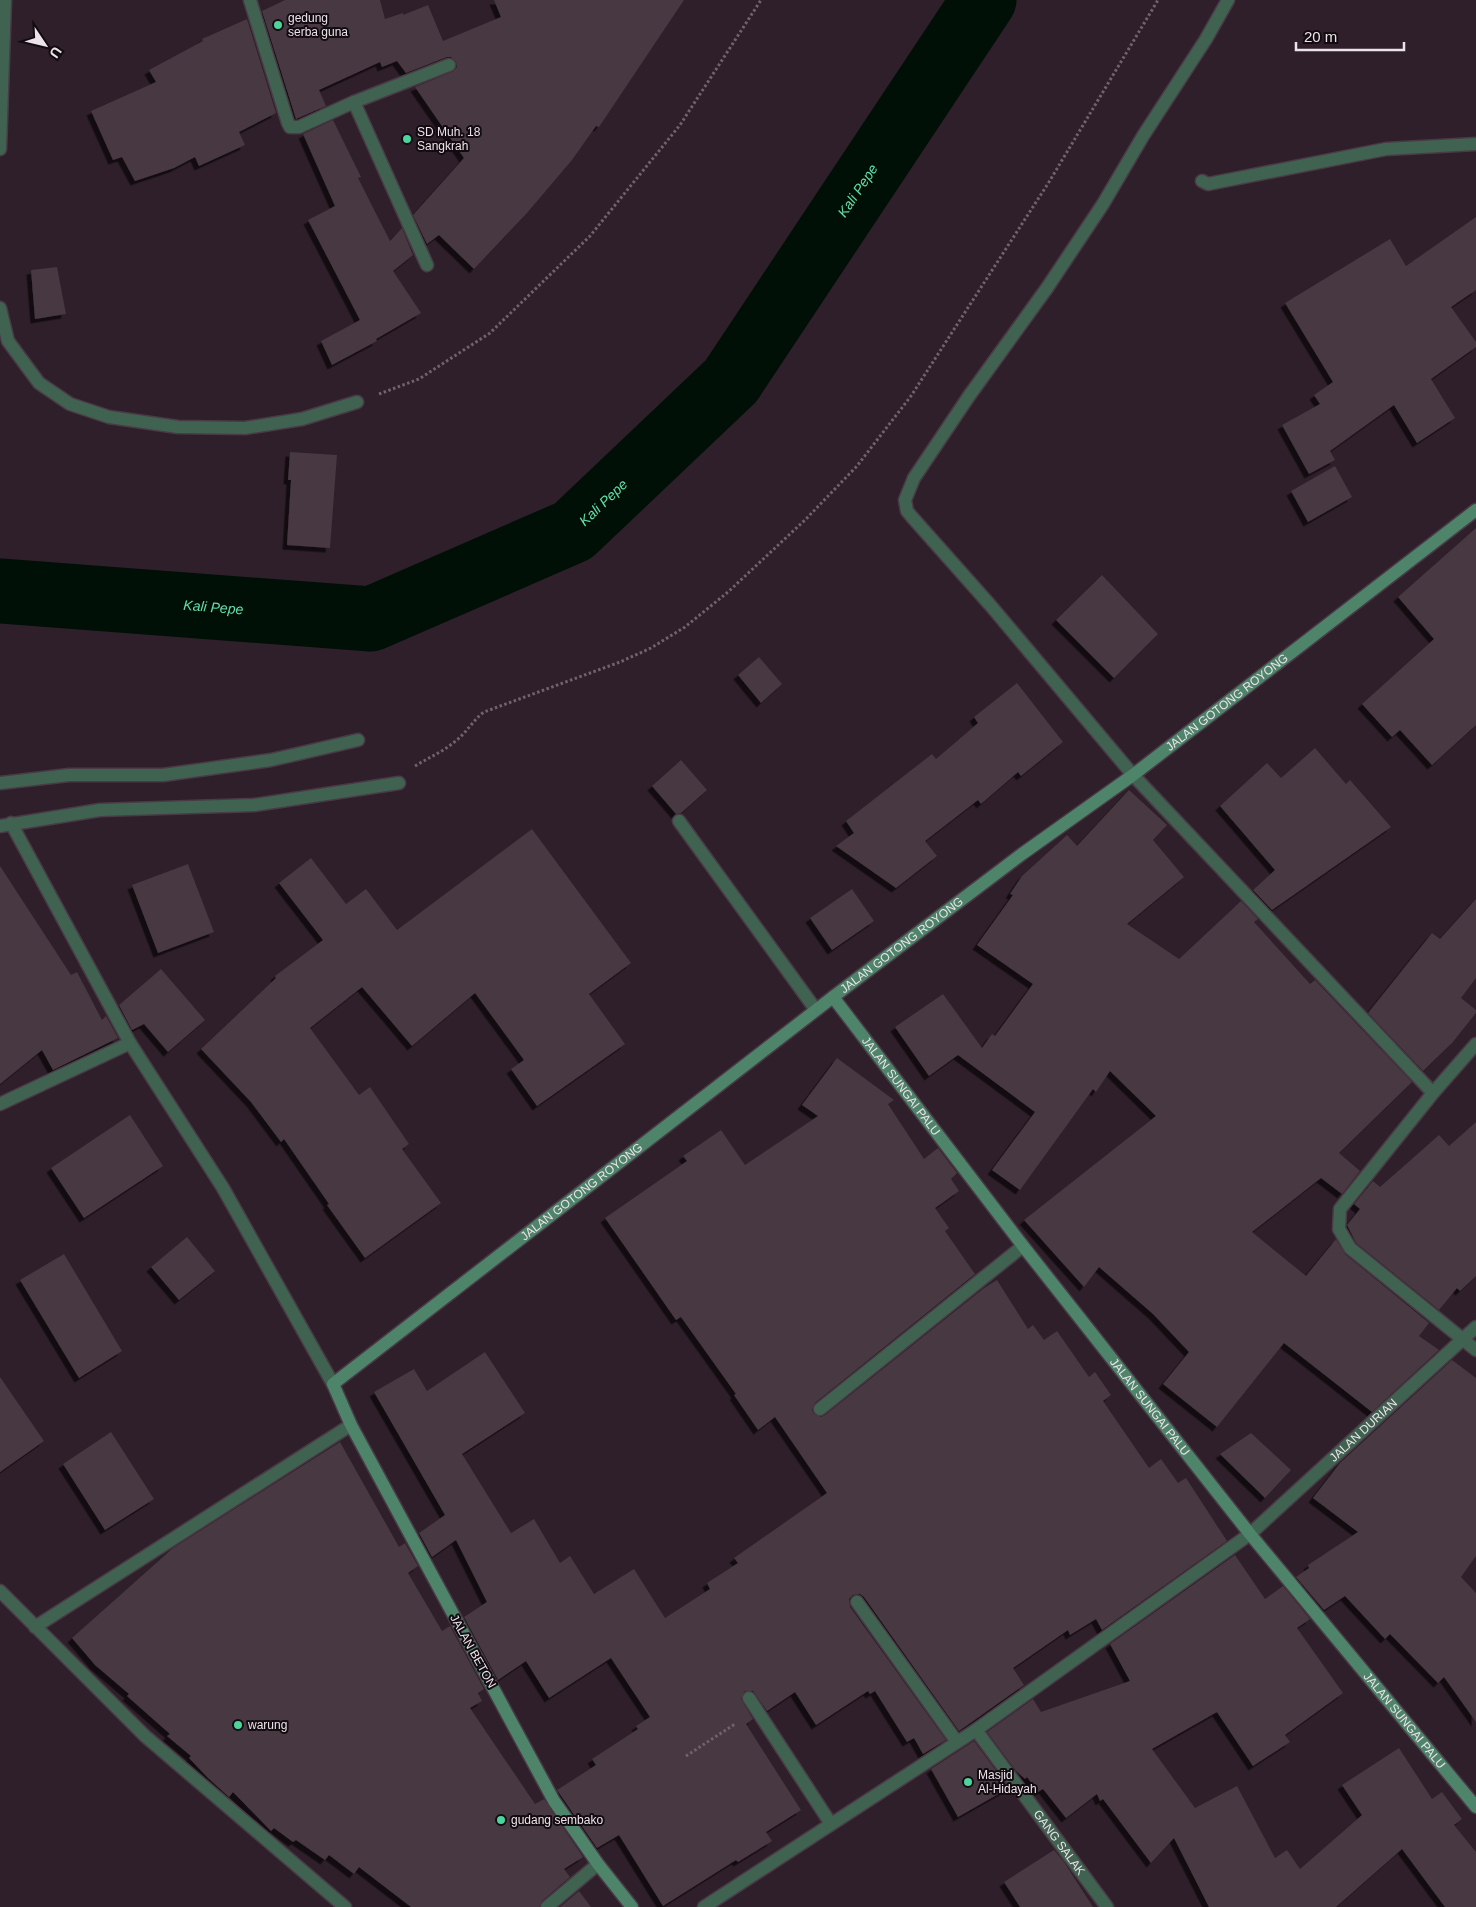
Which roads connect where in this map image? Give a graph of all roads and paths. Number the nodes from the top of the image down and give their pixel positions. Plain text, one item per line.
1 (5, 0) edge
2 (250, 0) edge
3 (762, 0) edge
4 (1158, 0) edge
5 (1228, 0) edge
6 (449, 65) dead end
7 (354, 102) junction
8 (1476, 144) edge
9 (0, 149) edge
10 (1202, 181) dead end
11 (427, 265) dead end
12 (0, 308) edge
13 (357, 402) joint
14 (1476, 510) edge
15 (358, 740) dead end
16 (1133, 774) junction
17 (0, 783) edge
18 (399, 783) joint
19 (679, 821) dead end
20 (6, 825) edge
21 (833, 997) junction
22 (816, 1010) junction
23 (130, 1043) junction
24 (1476, 1044) edge
25 (1433, 1093) junction
26 (0, 1104) edge
27 (1023, 1246) junction
28 (1476, 1327) edge
29 (1463, 1340) junction
30 (1476, 1350) edge
31 (333, 1384) junction
32 (820, 1409) dead end
33 (351, 1425) junction
34 (1250, 1534) junction
35 (0, 1591) edge
36 (857, 1602) dead end
37 (35, 1627) junction
38 (749, 1698) dead end
39 (757, 1710) junction
40 (976, 1730) junction
41 (957, 1742) junction
42 (686, 1756) dead end
43 (1476, 1807) edge
44 (831, 1824) junction
45 (598, 1864) junction
46 (345, 1907) edge
47 (547, 1907) edge
48 (632, 1907) edge
49 (704, 1907) edge
50 (1107, 1907) edge

1 - 9 street
2 - 7 street
3 - 13 path
4 - 18 path
5 - 16 street
6 - 7 street
7 - 11 street
8 - 10 street
12 - 13 street
14 - 16 main road, JALAN GOTONG ROYONG
15 - 17 street
16 - 21 main road, JALAN GOTONG ROYONG
16 - 25 street
18 - 20 street
19 - 22 street
20 - 23 street
21 - 22 main road, JALAN GOTONG ROYONG
21 - 27 main road, JALAN SUNGAI PALU
22 - 31 main road, JALAN GOTONG ROYONG
23 - 26 street
23 - 31 street
24 - 25 street
25 - 29 street
27 - 32 street
27 - 34 main road, JALAN SUNGAI PALU
28 - 29 street, JALAN DURIAN
29 - 30 street
29 - 34 street, JALAN DURIAN
31 - 33 main road, JALAN BETON
33 - 37 street
33 - 45 main road, JALAN BETON
34 - 40 street, JALAN DURIAN
34 - 43 main road, JALAN SUNGAI PALU
35 - 37 street
36 - 41 street
37 - 46 street
38 - 39 street
39 - 42 path
39 - 44 street
40 - 41 street, JALAN DURIAN
40 - 50 street, GANG SALAK
41 - 44 street, JALAN DURIAN
44 - 49 street, JALAN DURIAN
45 - 47 street
45 - 48 main road, JALAN BETON

